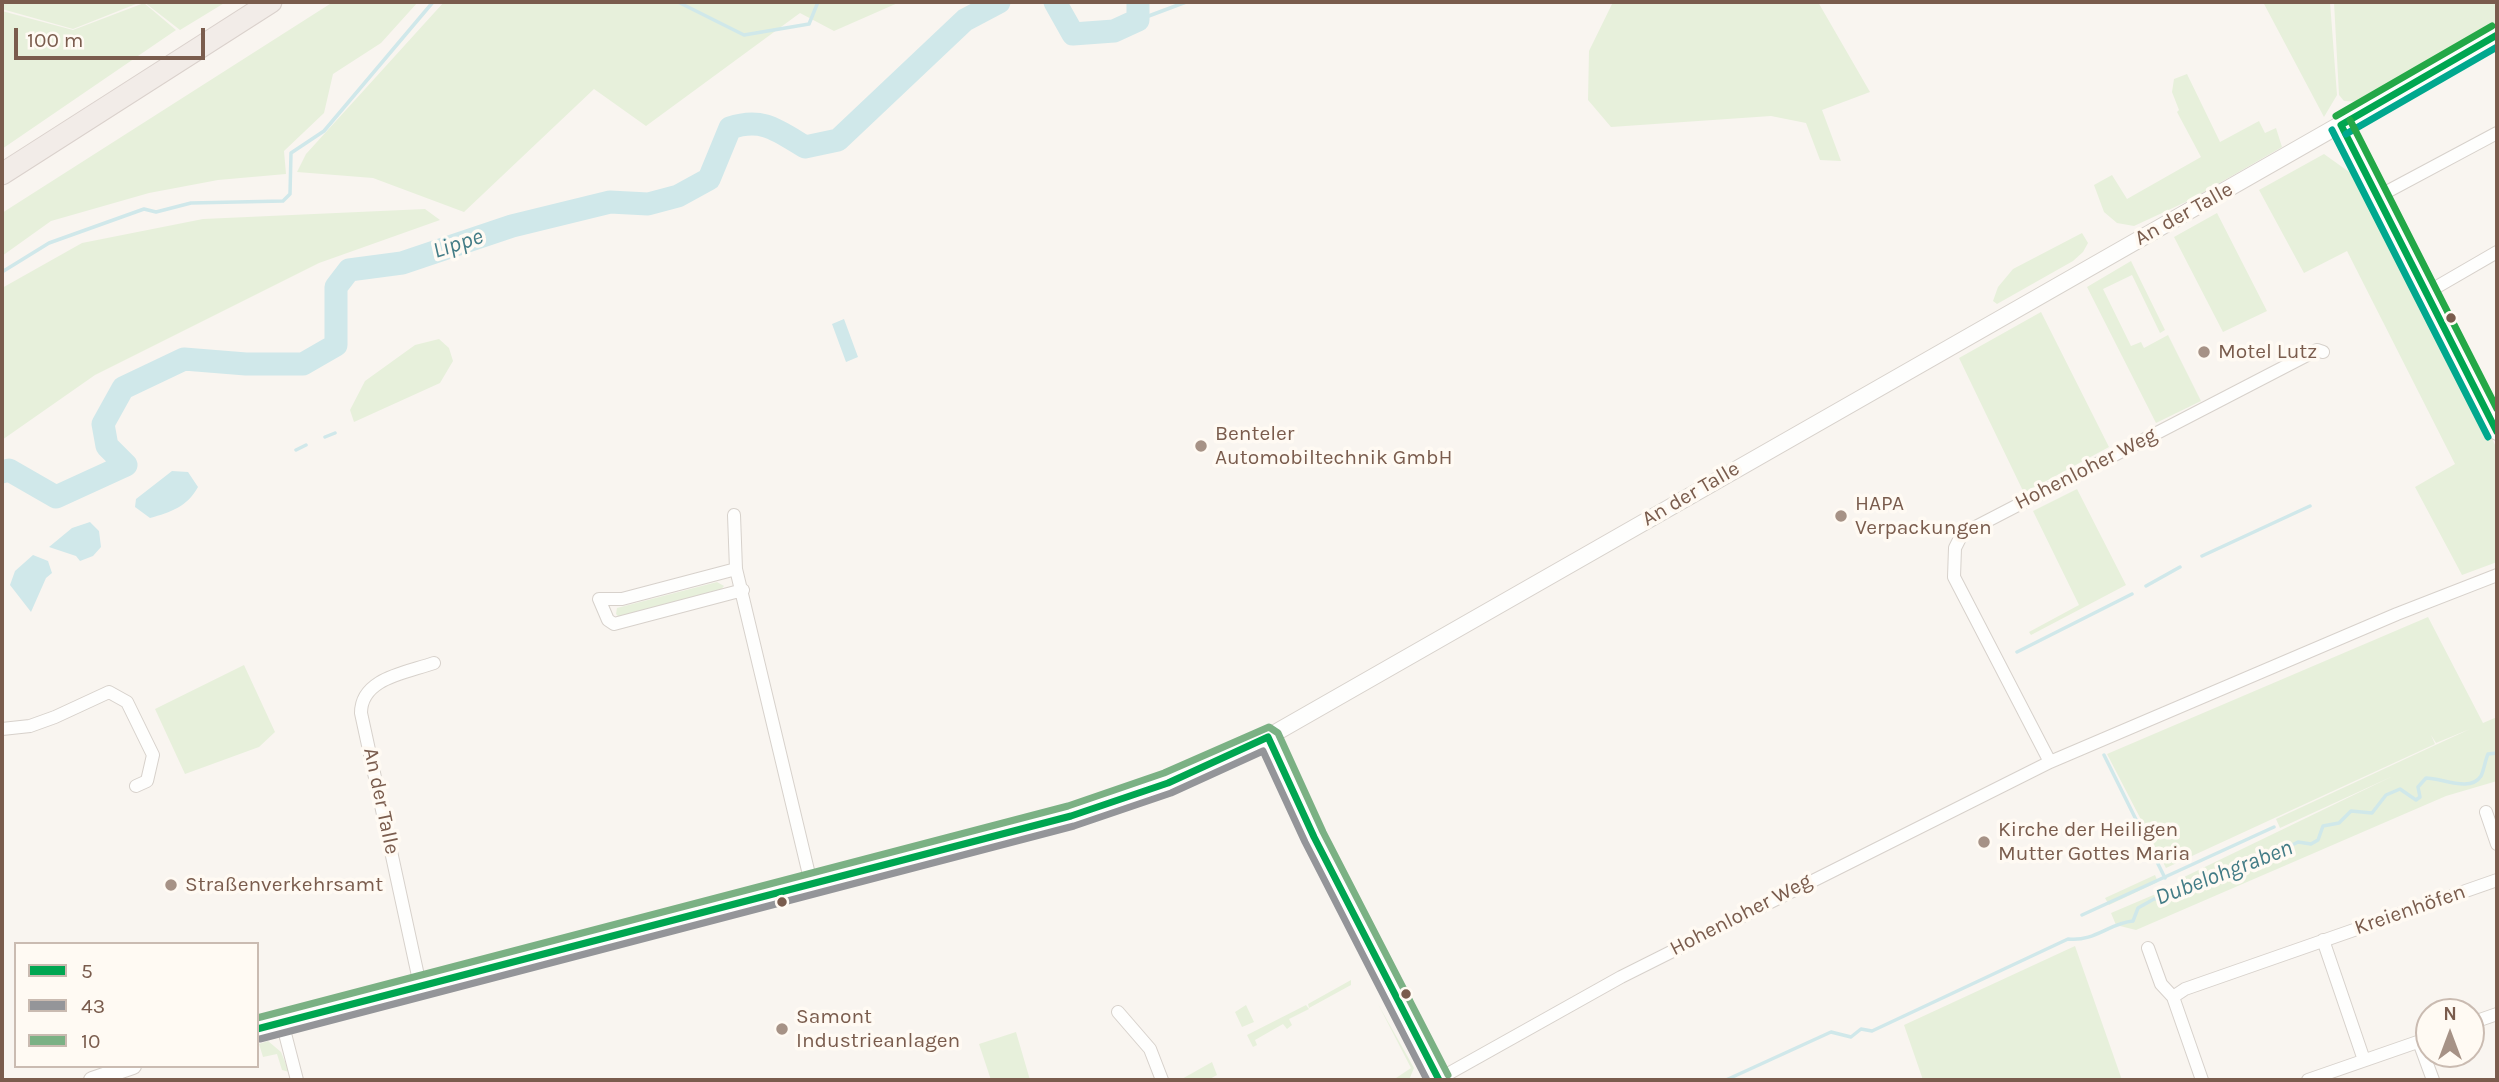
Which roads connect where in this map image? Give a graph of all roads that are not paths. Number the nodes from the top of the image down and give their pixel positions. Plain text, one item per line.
1 (271, 2) edge
2 (2497, 35) edge
3 (2341, 125) junction
4 (2497, 133) edge
5 (2, 174) edge
6 (2379, 196) junction
7 (2497, 252) edge
8 (2428, 292) junction
9 (2323, 352) dead end
10 (2497, 432) edge
11 (734, 516) dead end
12 (736, 569) junction
13 (2497, 575) edge
14 (743, 590) junction
15 (434, 663) dead end
16 (2, 729) edge
17 (1268, 737) junction
18 (2050, 762) junction
19 (136, 786) dead end
20 (2486, 812) dead end
21 (2497, 844) edge
22 (2497, 880) edge
23 (811, 883) junction
24 (2323, 940) junction
25 (2148, 948) dead end
26 (420, 985) junction
27 (2173, 997) junction
28 (1118, 1012) dead end
29 (282, 1022) junction
30 (259, 1028) edge
31 (2415, 1043) edge
32 (2364, 1060) junction
33 (127, 1068) edge
34 (92, 1080) edge
35 (297, 1080) edge
36 (1163, 1080) edge
37 (1439, 1080) edge
38 (2202, 1080) edge
39 (2311, 1080) edge

1 - 5 highway
2 - 3 street, An der Talle
3 - 6 street
3 - 17 street, An der Talle
4 - 6 street
6 - 8 street
7 - 8 street
8 - 10 street
9 - 18 street, Hohenloher Weg
11 - 12 street
12 - 14 street
12 - 14 street
13 - 18 street, Hohenloher Weg
14 - 23 street
15 - 26 street, An der Talle
16 - 19 street
17 - 23 street, An der Talle
17 - 37 street
18 - 37 street, Hohenloher Weg
20 - 21 street
22 - 24 street, Kreienhöfen
23 - 26 street, An der Talle
24 - 27 street, Kreienhöfen
24 - 32 street
25 - 27 street
26 - 29 street, An der Talle
27 - 38 street
28 - 36 street
29 - 30 street, An der Talle
29 - 35 street
31 - 32 street
32 - 39 street
33 - 34 street

